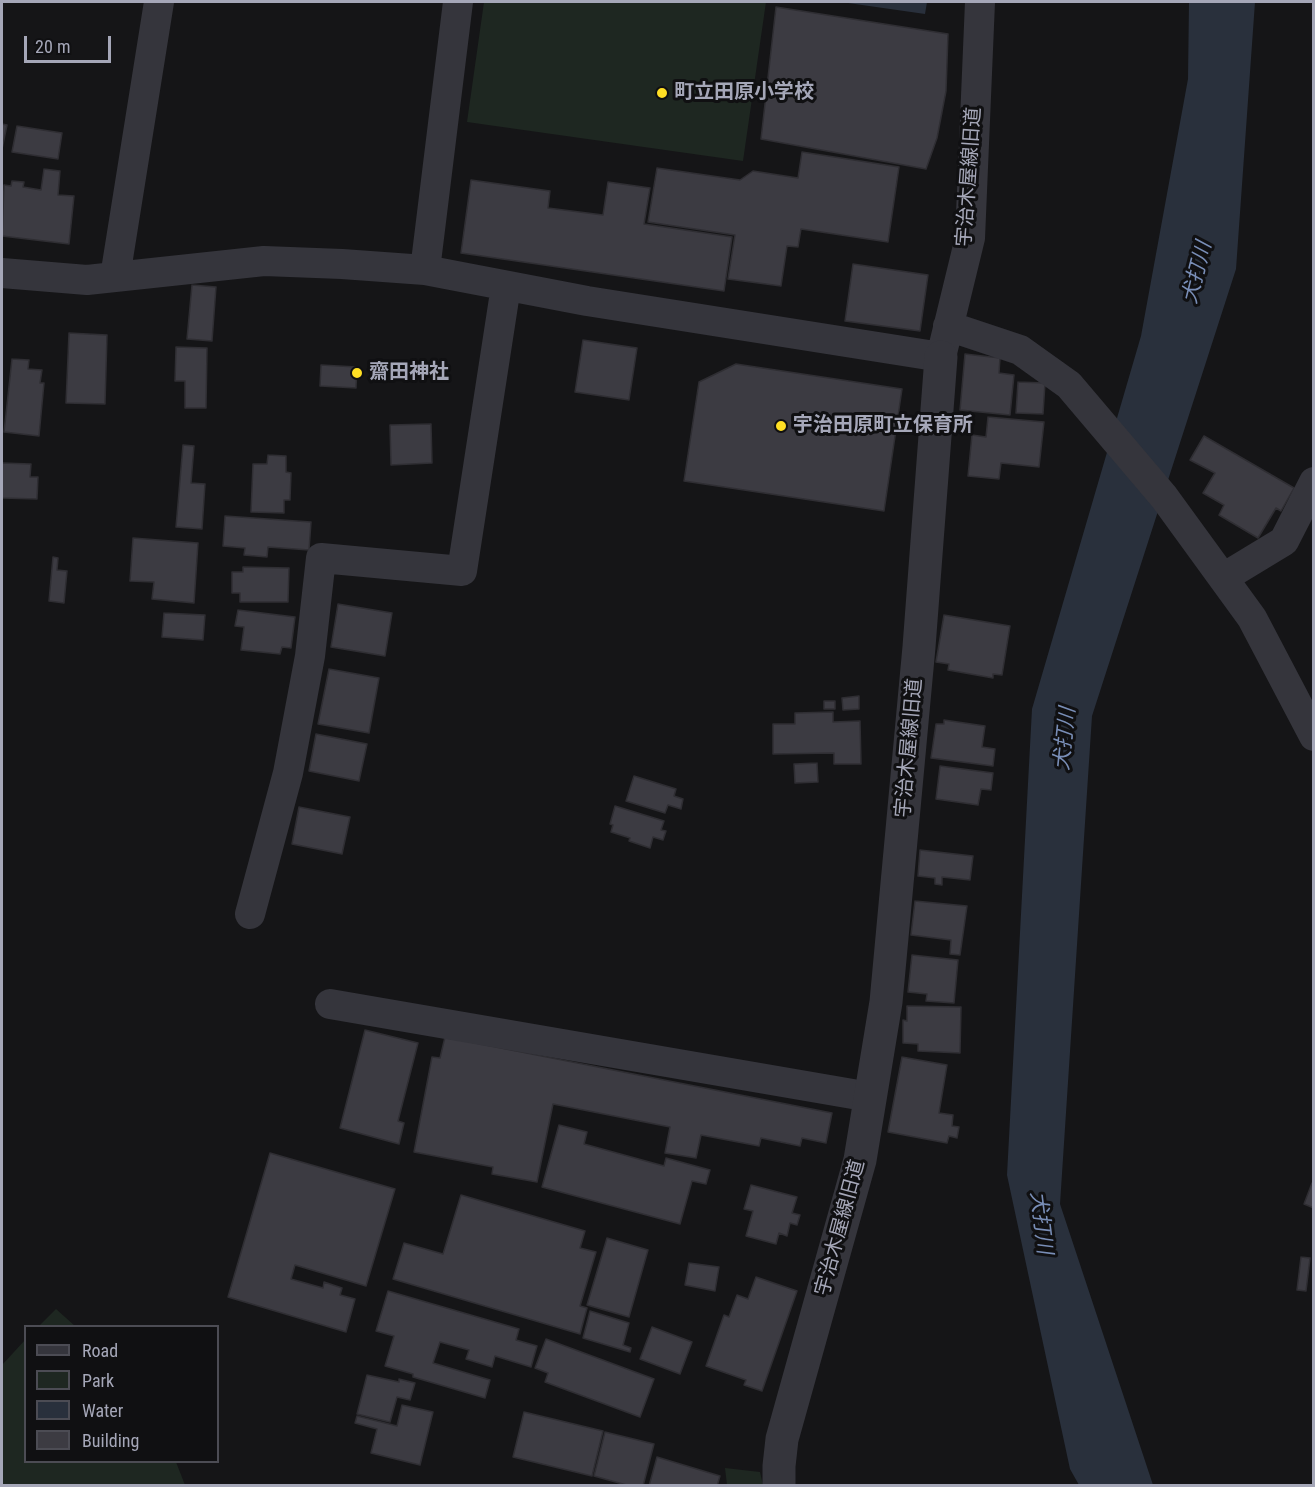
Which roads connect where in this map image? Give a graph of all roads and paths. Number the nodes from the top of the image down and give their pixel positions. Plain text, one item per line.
1 (159, 2) edge
2 (458, 2) edge
3 (980, 2) edge
4 (425, 270) junction
5 (2, 273) edge
6 (115, 277) junction
7 (506, 286) junction
8 (944, 342) junction
9 (1314, 482) edge
10 (1223, 578) junction
11 (1314, 736) edge
12 (250, 914) dead end
13 (330, 1004) dead end
14 (870, 1097) junction
15 (779, 1485) edge

1 - 6 street
2 - 4 street
3 - 8 street, 宇治木屋線旧道
4 - 6 street
4 - 7 street
5 - 6 street
7 - 8 street
7 - 12 street
8 - 10 street
8 - 14 street, 宇治木屋線旧道
9 - 10 street
10 - 11 street
13 - 14 street
14 - 15 street, 宇治木屋線旧道

